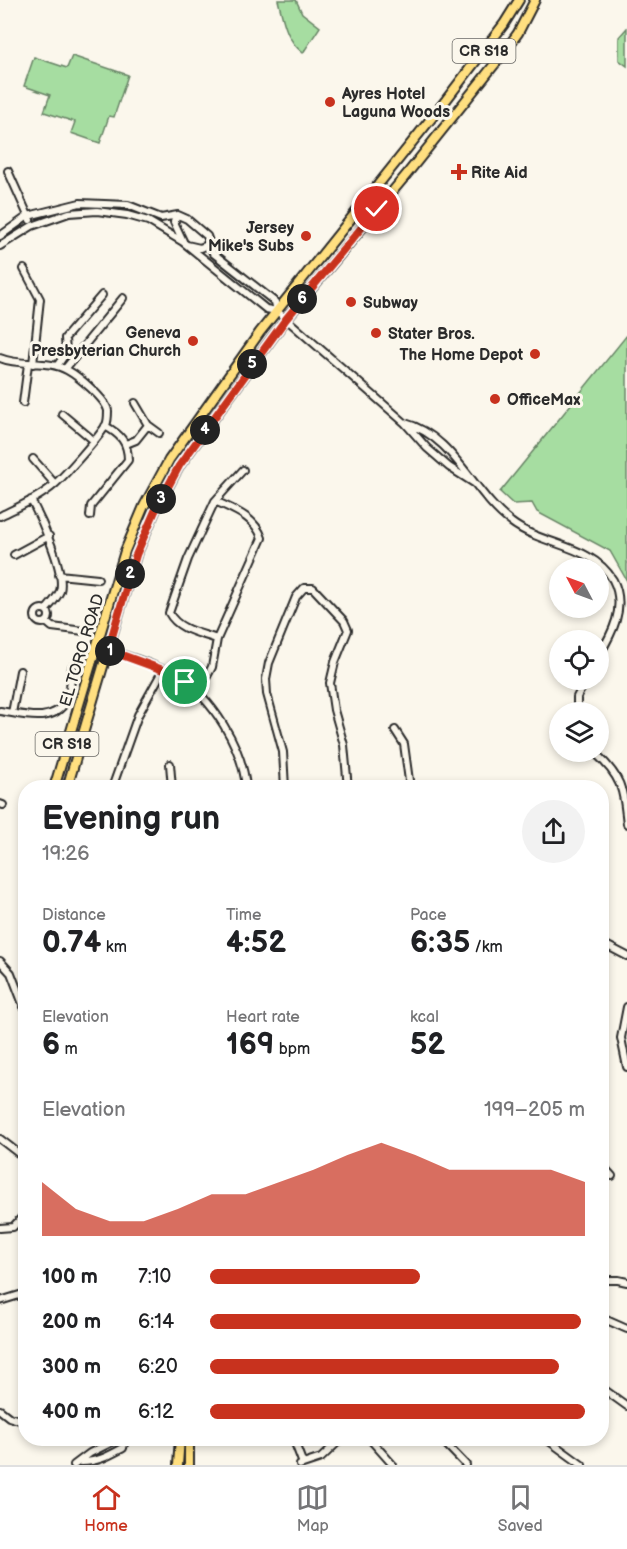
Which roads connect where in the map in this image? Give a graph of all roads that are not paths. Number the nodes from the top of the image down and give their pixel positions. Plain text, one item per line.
1 (519, 0) edge
2 (535, 0) edge
3 (8, 171) dead end
4 (178, 215) junction
5 (28, 216) junction
6 (32, 226) junction
7 (0, 236) edge
8 (185, 243) junction
9 (210, 244) junction
10 (0, 246) edge
11 (24, 269) dead end
12 (102, 295) dead end
13 (123, 298) dead end
14 (277, 311) junction
15 (286, 319) junction
16 (66, 348) junction
17 (75, 354) junction
18 (0, 358) edge
19 (31, 364) junction
20 (57, 366) junction
21 (65, 369) junction
22 (135, 403) dead end
23 (23, 404) dead end
24 (62, 414) dead end
25 (405, 423) junction
26 (148, 425) junction
27 (105, 426) junction
28 (159, 434) dead end
29 (93, 440) junction
30 (126, 444) junction
31 (448, 451) junction
32 (33, 459) dead end
33 (444, 462) junction
34 (243, 470) dead end
35 (474, 483) junction
36 (55, 484) junction
37 (31, 500) junction
38 (215, 501) junction
39 (1, 515) edge
40 (90, 516) dead end
41 (49, 536) junction
42 (14, 555) dead end
43 (59, 575) junction
44 (98, 579) dead end
45 (624, 607) edge
46 (46, 610) junction
47 (46, 622) junction
48 (84, 631) dead end
49 (217, 639) junction
50 (609, 639) edge
51 (95, 647) junction
52 (108, 650) junction
53 (72, 667) dead end
54 (163, 670) junction
55 (20, 671) dead end
56 (196, 691) junction
57 (0, 711) edge
58 (12, 713) junction
59 (394, 730) dead end
60 (605, 762) edge
61 (170, 764) dead end
62 (56, 780) edge
63 (69, 780) edge
64 (115, 780) edge
65 (171, 780) edge
66 (244, 780) edge
67 (285, 780) edge
68 (347, 780) edge
69 (409, 780) edge
70 (627, 824) edge
71 (609, 947) edge
72 (627, 956) edge
73 (0, 961) edge
74 (18, 991) edge
75 (627, 1007) edge
76 (627, 1067) edge
77 (0, 1139) edge
78 (18, 1153) edge
79 (609, 1173) edge
80 (612, 1176) dead end
81 (18, 1222) edge
82 (0, 1228) edge
83 (609, 1280) edge
84 (627, 1282) edge
85 (18, 1295) edge
86 (0, 1301) edge
87 (609, 1321) edge
88 (627, 1329) edge
89 (609, 1393) edge
90 (627, 1406) edge
91 (0, 1410) edge
92 (18, 1420) edge
93 (104, 1446) edge
94 (124, 1446) edge
95 (179, 1446) edge
96 (189, 1446) edge
97 (296, 1446) edge
98 (334, 1446) edge
99 (376, 1446) edge
100 (448, 1446) edge
101 (556, 1446) edge
102 (77, 1463) edge
103 (302, 1464) edge
104 (178, 1465) edge
105 (189, 1465) edge
106 (393, 1465) edge
107 (466, 1465) edge
108 (582, 1465) edge

1 - 14 main road, EL TORO ROAD / CR S18
2 - 15 main road, EL TORO ROAD / CR S18
3 - 5 street
4 - 5 street
4 - 8 street
4 - 9 street
5 - 6 street
5 - 7 street
6 - 8 street
6 - 10 street
8 - 9 street
8 - 14 street
9 - 14 street
11 - 19 street
12 - 16 street
13 - 17 street
14 - 15 street
14 - 51 main road, EL TORO ROAD / CR S18
15 - 25 street
15 - 52 main road, EL TORO ROAD / CR S18
16 - 17 street
16 - 20 street
17 - 21 street
18 - 19 street
19 - 20 street
19 - 23 street
20 - 21 street
21 - 27 street
22 - 26 street
24 - 29 street
25 - 31 street
25 - 33 street
26 - 28 street
26 - 30 street
27 - 29 street
27 - 30 street
29 - 36 street
30 - 40 street
31 - 33 street
31 - 35 street
32 - 36 street
33 - 35 street
34 - 38 street
35 - 45 street
36 - 37 street
37 - 39 street
37 - 41 street
38 - 49 street
38 - 49 street
41 - 42 street
41 - 43 street
43 - 44 street
43 - 46 street
45 - 50 street
46 - 47 street
46 - 47 street
47 - 48 street
49 - 56 street
51 - 52 street
51 - 62 main road, EL TORO ROAD / CR S18
52 - 54 street
52 - 63 main road, EL TORO ROAD / CR S18
53 - 58 street
54 - 56 street
54 - 64 street
55 - 58 street
56 - 66 street
57 - 58 street
59 - 69 street
60 - 70 street
61 - 65 street
67 - 68 street
71 - 72 street
73 - 74 street
75 - 76 street
77 - 78 street
79 - 80 street
81 - 82 street
83 - 84 street
85 - 86 street
87 - 88 street
89 - 90 street
91 - 92 street
93 - 102 street
94 - 102 street
95 - 104 main road
96 - 105 main road
97 - 103 street
98 - 103 street
99 - 106 street
100 - 107 street
101 - 108 street

